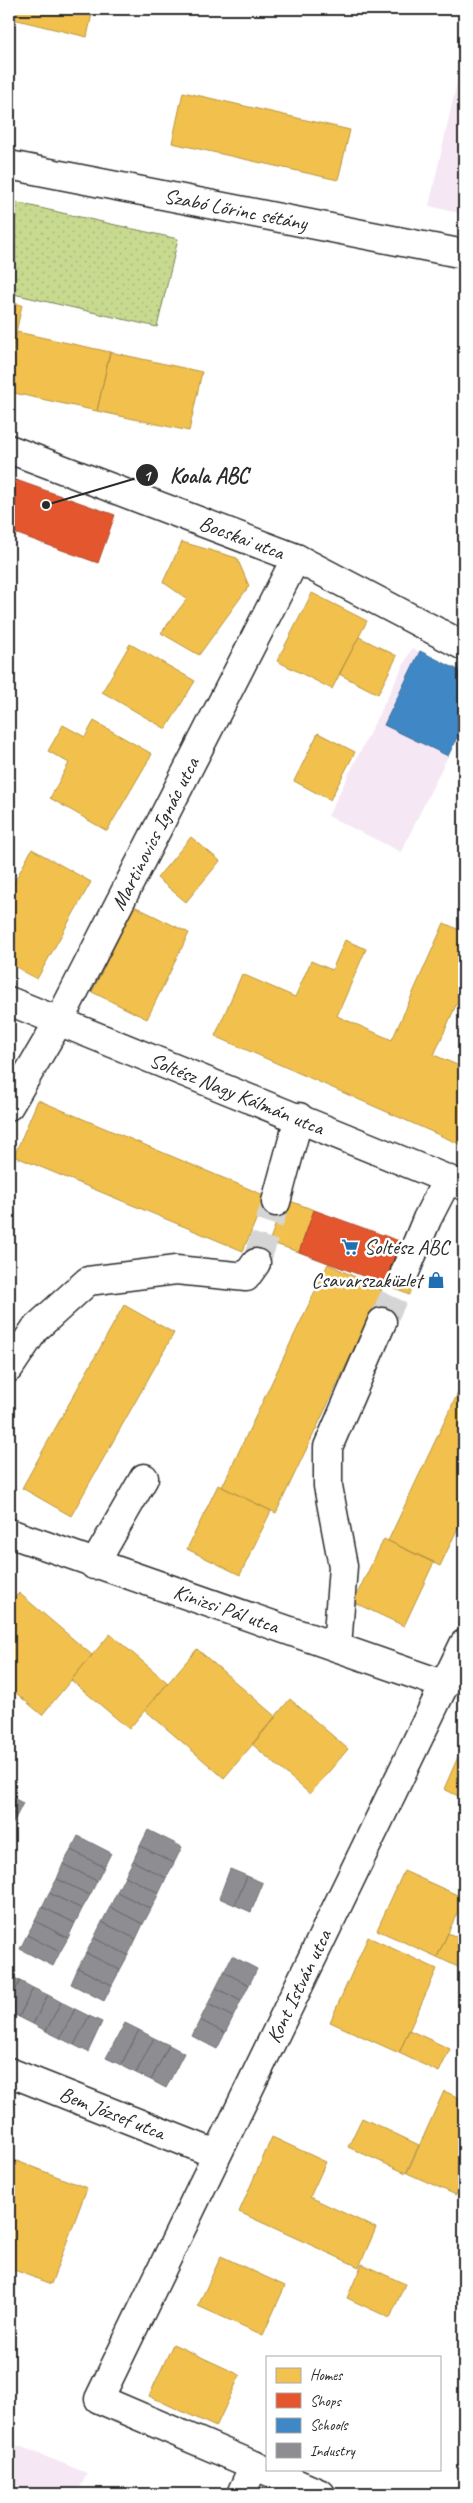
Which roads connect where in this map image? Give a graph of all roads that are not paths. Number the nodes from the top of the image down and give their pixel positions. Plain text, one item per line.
1 (9, 165) edge
2 (464, 254) edge
3 (9, 449) edge
4 (296, 558) junction
5 (464, 646) edge
6 (9, 1001) edge
7 (59, 1021) junction
8 (9, 1106) edge
9 (299, 1118) junction
10 (456, 1183) edge
11 (276, 1202) tunnel mouth
12 (256, 1263) tunnel mouth
13 (405, 1272) tunnel mouth
14 (382, 1322) tunnel mouth
15 (9, 1368) edge
16 (144, 1478) dead end
17 (9, 1533) edge
18 (94, 1565) junction
19 (464, 1644) edge
20 (337, 1648) junction
21 (444, 1685) junction
22 (9, 2072) edge
23 (216, 2154) junction
24 (254, 2465) junction
25 (241, 2494) edge
26 (321, 2494) edge

1 - 2 street, Szabó Lőrinc sétány
3 - 4 street, Bocskai utca
4 - 5 street, Bocskai utca
4 - 7 street, Martinovics Ignác utca
6 - 7 street, Soltész Nagy Kálmán utca
7 - 8 street, Martinovics Ignác utca
7 - 9 street, Soltész Nagy Kálmán utca
9 - 10 street, Soltész Nagy Kálmán utca
9 - 11 street
10 - 13 street
12 - 15 street
14 - 20 street
16 - 18 street
17 - 18 street, Kinizsi Pál utca
18 - 20 street, Kinizsi Pál utca
19 - 21 street, Kont István utca
20 - 21 street, Kinizsi Pál utca
21 - 23 street, Kont István utca
22 - 23 street, Bem József utca
23 - 24 street, Kont István utca
24 - 25 street
24 - 26 street

